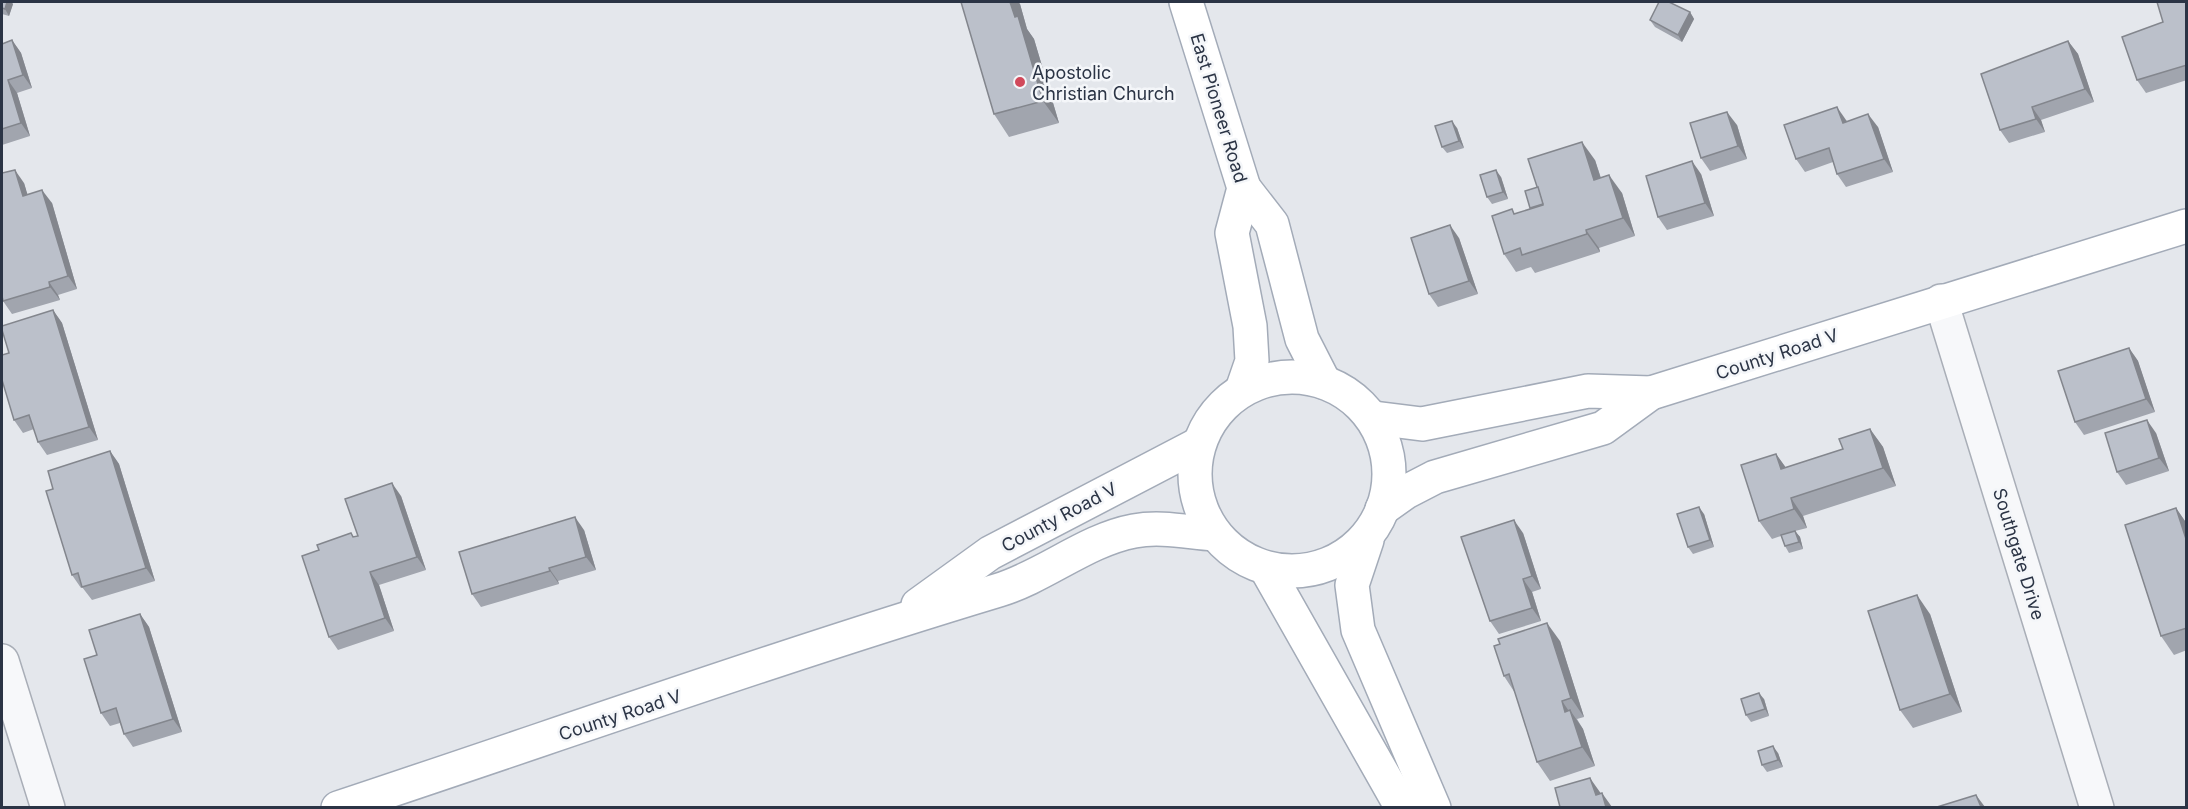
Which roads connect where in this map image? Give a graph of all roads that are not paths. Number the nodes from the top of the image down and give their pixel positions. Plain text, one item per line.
1 (1186, 2) edge
2 (1244, 188) junction
3 (2187, 226) edge
4 (1941, 301) junction
5 (1324, 382) junction
6 (1242, 390) junction
7 (1651, 393) junction
8 (1374, 417) junction
9 (1195, 446) junction
10 (1382, 509) junction
11 (1213, 534) junction
12 (1367, 540) junction
13 (1267, 570) junction
14 (900, 619) junction
15 (2, 662) edge
16 (48, 807) edge
17 (338, 807) edge
18 (1402, 807) edge
19 (1434, 807) edge
20 (2097, 807) edge

1 - 2 main road, East Pioneer Road
2 - 5 main road
2 - 6 main road, East Pioneer Road
3 - 4 main road, County Road V
4 - 7 main road, County Road V
4 - 20 street, Southgate Drive
5 - 6 main road
5 - 8 main road
6 - 9 main road
7 - 8 main road
7 - 10 main road, County Road V
8 - 10 main road
9 - 11 main road
9 - 14 main road, County Road V
10 - 12 main road
11 - 13 main road
11 - 14 main road, County Road V
12 - 13 main road
12 - 19 main road
13 - 18 main road
14 - 17 main road, County Road V
15 - 16 street

